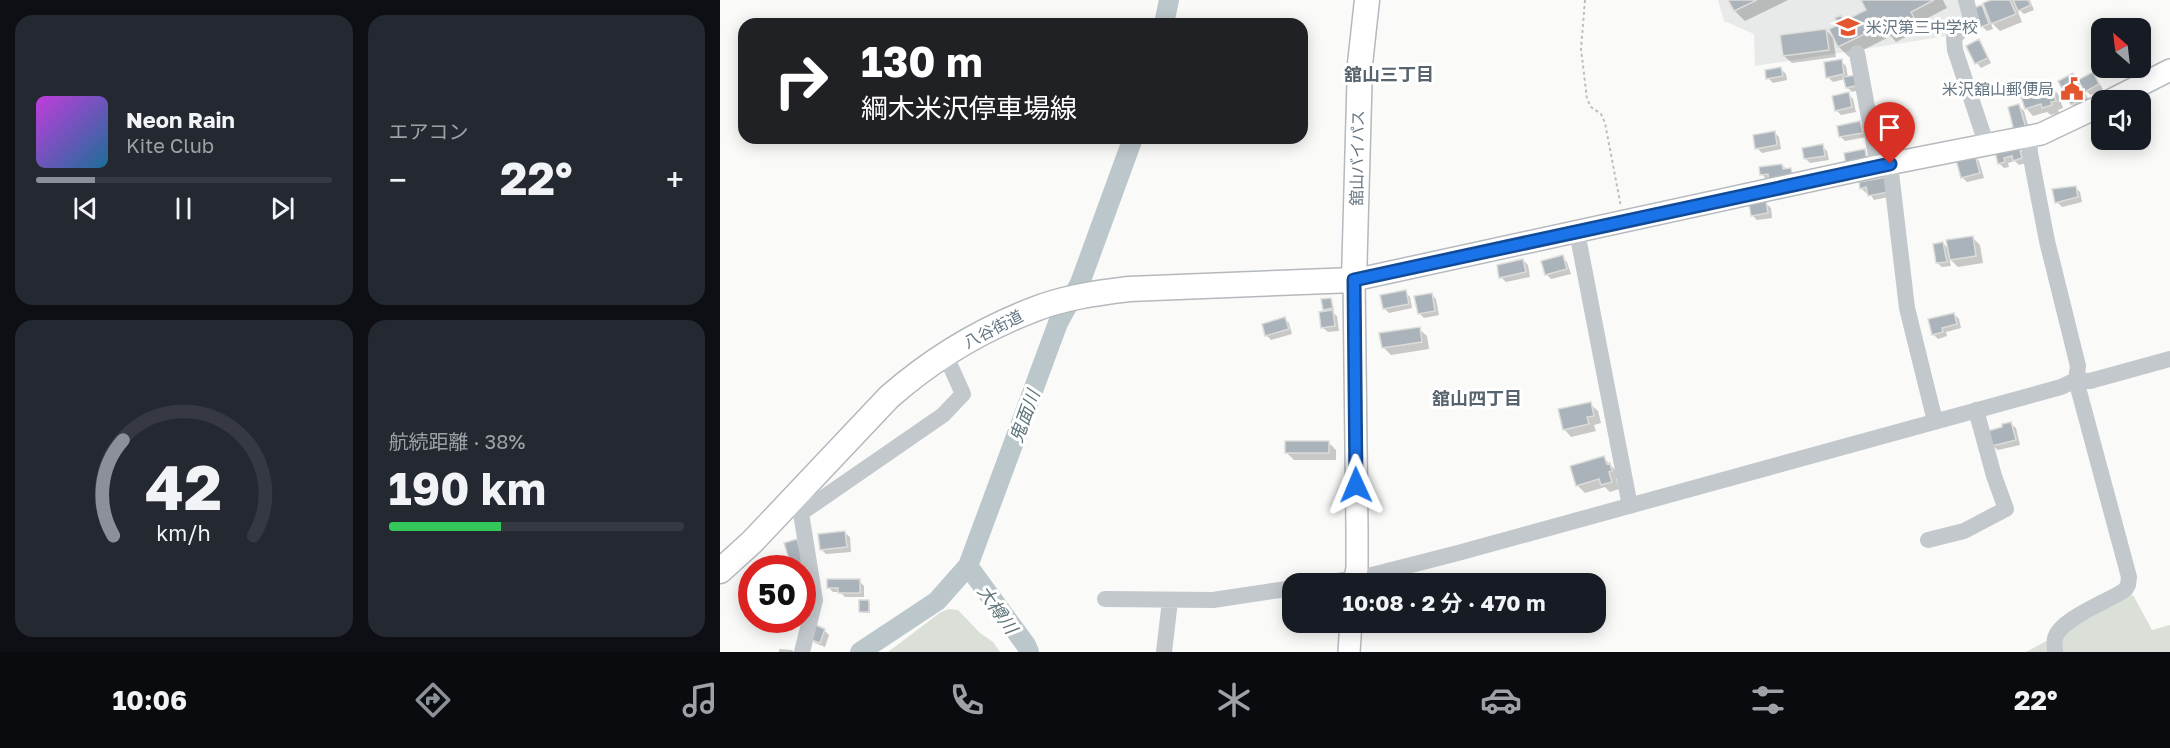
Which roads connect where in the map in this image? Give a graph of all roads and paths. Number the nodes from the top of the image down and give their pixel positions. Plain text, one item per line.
1 (1367, 0) edge
2 (1585, 0) edge
3 (1966, 0) edge
4 (1857, 53) dead end
5 (2170, 70) edge
6 (2131, 90) edge
7 (2091, 110) edge
8 (2029, 136) junction
9 (1986, 143) junction
10 (1884, 165) junction
11 (1624, 221) junction
12 (1577, 232) junction
13 (1354, 280) junction
14 (945, 354) junction
15 (2170, 359) edge
16 (2076, 380) junction
17 (1976, 410) junction
18 (1935, 421) junction
19 (1630, 506) junction
20 (795, 507) junction
21 (1928, 540) dead end
22 (720, 571) edge
23 (1356, 573) edge
24 (1384, 573) edge
25 (1282, 590) edge
26 (1105, 599) dead end
27 (1170, 601) junction
28 (1350, 633) edge
29 (802, 652) edge
30 (1164, 652) edge
31 (1349, 652) edge
32 (2055, 652) edge

1 - 13 highway, 舘山バイパス
2 - 11 path
3 - 9 street
4 - 10 street
5 - 6 main road
7 - 8 main road
8 - 9 main road
8 - 16 street
9 - 10 main road
10 - 11 main road
10 - 18 street
11 - 12 main road
12 - 13 main road
12 - 19 street
13 - 14 highway, 八谷街道
13 - 23 main road
14 - 20 highway, 八谷街道
14 - 20 street
15 - 16 street
16 - 17 street
16 - 32 street
17 - 18 street
17 - 21 street
18 - 19 street
19 - 24 street
20 - 22 highway, 八谷街道
20 - 29 street
25 - 27 street
26 - 27 street
27 - 30 street
28 - 31 main road

